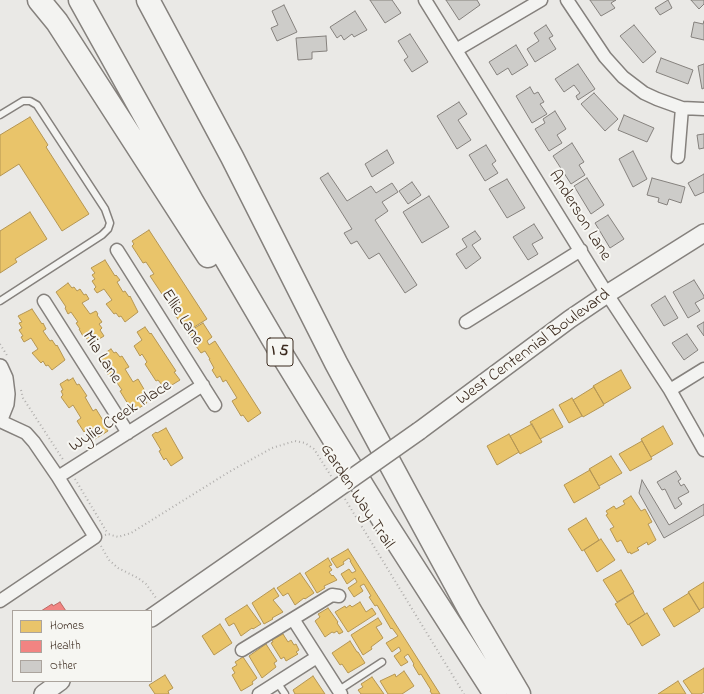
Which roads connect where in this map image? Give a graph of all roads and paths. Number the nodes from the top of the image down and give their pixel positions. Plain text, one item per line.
1 (39, 0) edge
2 (80, 0) edge
3 (148, 0) edge
4 (425, 0) edge
5 (541, 0) edge
6 (567, 0) edge
7 (456, 50) junction
8 (682, 108) junction
9 (704, 110) edge
10 (0, 115) edge
11 (678, 157) dead end
12 (704, 233) edge
13 (117, 250) dead end
14 (581, 250) junction
15 (607, 294) junction
16 (0, 301) edge
17 (44, 301) dead end
18 (466, 322) dead end
19 (0, 344) edge
20 (280, 353) junction
21 (5, 364) edge
22 (704, 369) edge
23 (19, 384) dead end
24 (203, 385) junction
25 (670, 390) junction
26 (215, 404) dead end
27 (0, 420) edge
28 (128, 432) junction
29 (704, 450) edge
30 (70, 470) junction
31 (58, 477) junction
32 (335, 482) dead end
33 (343, 496) dead end
34 (108, 534) junction
35 (95, 537) junction
36 (339, 596) dead end
37 (0, 601) edge
38 (157, 614) edge
39 (293, 619) junction
40 (242, 650) dead end
41 (317, 657) junction
42 (382, 662) dead end
43 (60, 682) edge
44 (277, 682) junction
45 (340, 692) edge
46 (43, 694) edge
47 (259, 694) edge
48 (285, 694) edge
49 (464, 694) edge
50 (495, 694) edge
51 (519, 694) edge

1 - 20 highway
2 - 20 highway, I 5
3 - 51 highway
4 - 7 street, Anderson Lane
5 - 7 street
6 - 8 street
7 - 14 street, Anderson Lane
8 - 9 street
8 - 11 street
10 - 16 lane
12 - 15 main road, West Centennial Boulevard
13 - 24 street, Ellie Lane
14 - 15 street, Anderson Lane
14 - 18 street
15 - 25 street, Anderson Lane
15 - 38 main road, West Centennial Boulevard, bridge
17 - 28 street, Mia Lane
19 - 21 path
20 - 50 highway, I 5
21 - 27 street
22 - 25 street
23 - 30 path
24 - 26 street, Ellie Lane
24 - 28 street, Wylie Creek Place
25 - 29 street, Anderson Lane
27 - 31 street
28 - 30 street, Wylie Creek Place
30 - 31 street, Wylie Creek Place
30 - 34 path
31 - 35 street
32 - 34 path, Garden Way Trail
33 - 49 path, Garden Way Trail
34 - 35 path, Garden Way Trail
35 - 37 street
35 - 38 path
36 - 39 street
39 - 40 street
39 - 41 street
41 - 44 street
41 - 45 street
42 - 45 lane
43 - 46 main road
44 - 47 street
44 - 48 lane

